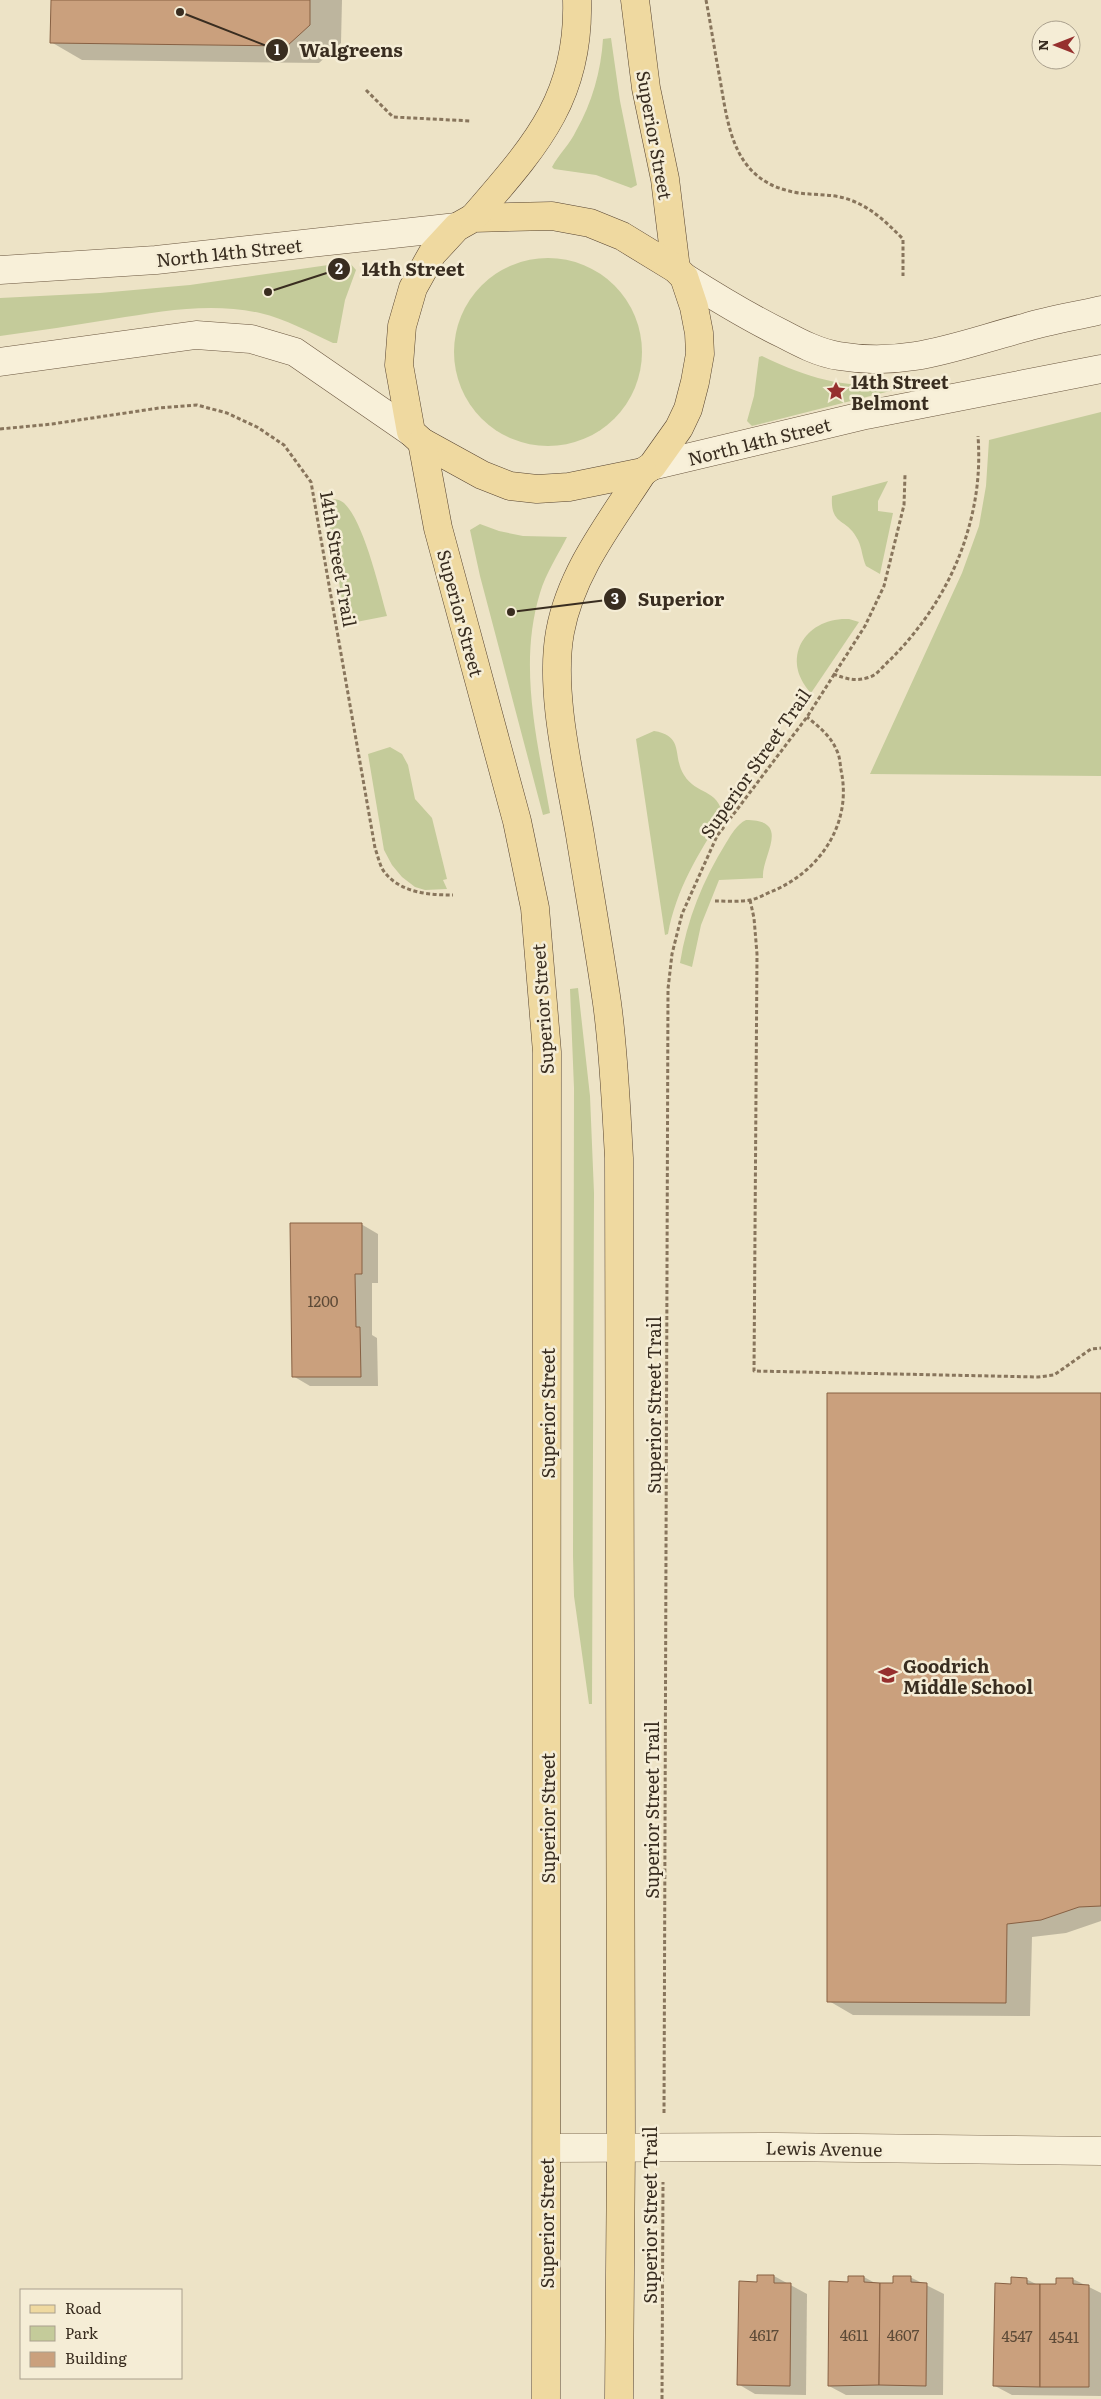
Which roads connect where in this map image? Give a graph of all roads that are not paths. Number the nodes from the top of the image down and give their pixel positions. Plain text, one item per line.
1 (577, 0) edge
2 (635, 0) edge
3 (465, 222) junction
4 (0, 270) edge
5 (680, 273) junction
6 (1101, 310) edge
7 (0, 362) edge
8 (1101, 369) edge
9 (417, 437) junction
10 (648, 469) junction
11 (621, 2147) junction
12 (546, 2148) junction
13 (1101, 2151) edge
14 (546, 2399) edge
15 (619, 2399) edge

1 - 3 main road
2 - 5 main road, Superior Street
3 - 4 main road, North 14th Street
3 - 5 main road
3 - 9 main road, Superior Street
5 - 6 main road
5 - 10 main road, Superior Street
7 - 9 main road
8 - 10 main road, North 14th Street
9 - 10 main road
9 - 12 main road, Superior Street
10 - 11 main road
11 - 12 main road, Lewis Avenue
11 - 13 main road, Lewis Avenue
11 - 15 main road
12 - 14 main road, Superior Street

